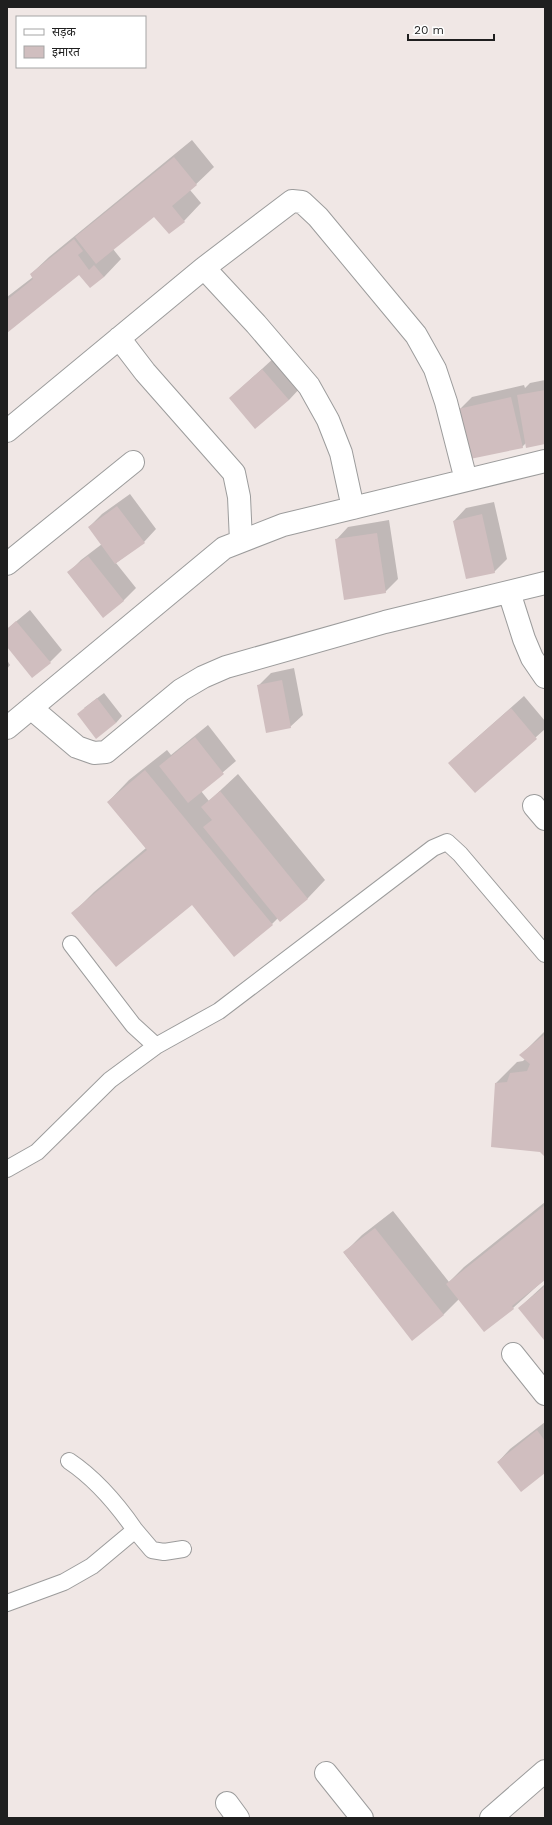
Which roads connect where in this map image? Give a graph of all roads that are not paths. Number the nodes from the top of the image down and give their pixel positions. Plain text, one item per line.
1 (204, 268) junction
2 (119, 338) junction
3 (7, 431) edge
4 (545, 461) edge
5 (133, 462) dead end
6 (466, 480) junction
7 (353, 508) junction
8 (241, 541) junction
9 (7, 564) edge
10 (545, 583) edge
11 (509, 592) junction
12 (545, 677) edge
13 (31, 708) junction
14 (7, 728) edge
15 (71, 944) dead end
16 (545, 954) edge
17 (156, 1046) junction
18 (7, 1169) edge
19 (513, 1354) dead end
20 (545, 1394) edge
21 (69, 1461) dead end
22 (135, 1530) junction
23 (183, 1549) dead end
24 (7, 1603) edge
25 (545, 1771) edge
26 (326, 1773) dead end
27 (362, 1818) edge
28 (491, 1818) edge

1 - 2 street
1 - 6 street
1 - 7 street
2 - 3 street
2 - 8 street
4 - 6 street
5 - 9 street
6 - 7 street
7 - 8 street
8 - 13 street
10 - 11 street
11 - 12 street
11 - 13 street
13 - 14 street
15 - 17 lane
16 - 17 lane
17 - 18 lane
19 - 20 street
21 - 22 lane
22 - 23 lane
22 - 24 lane
25 - 28 street
26 - 27 street

